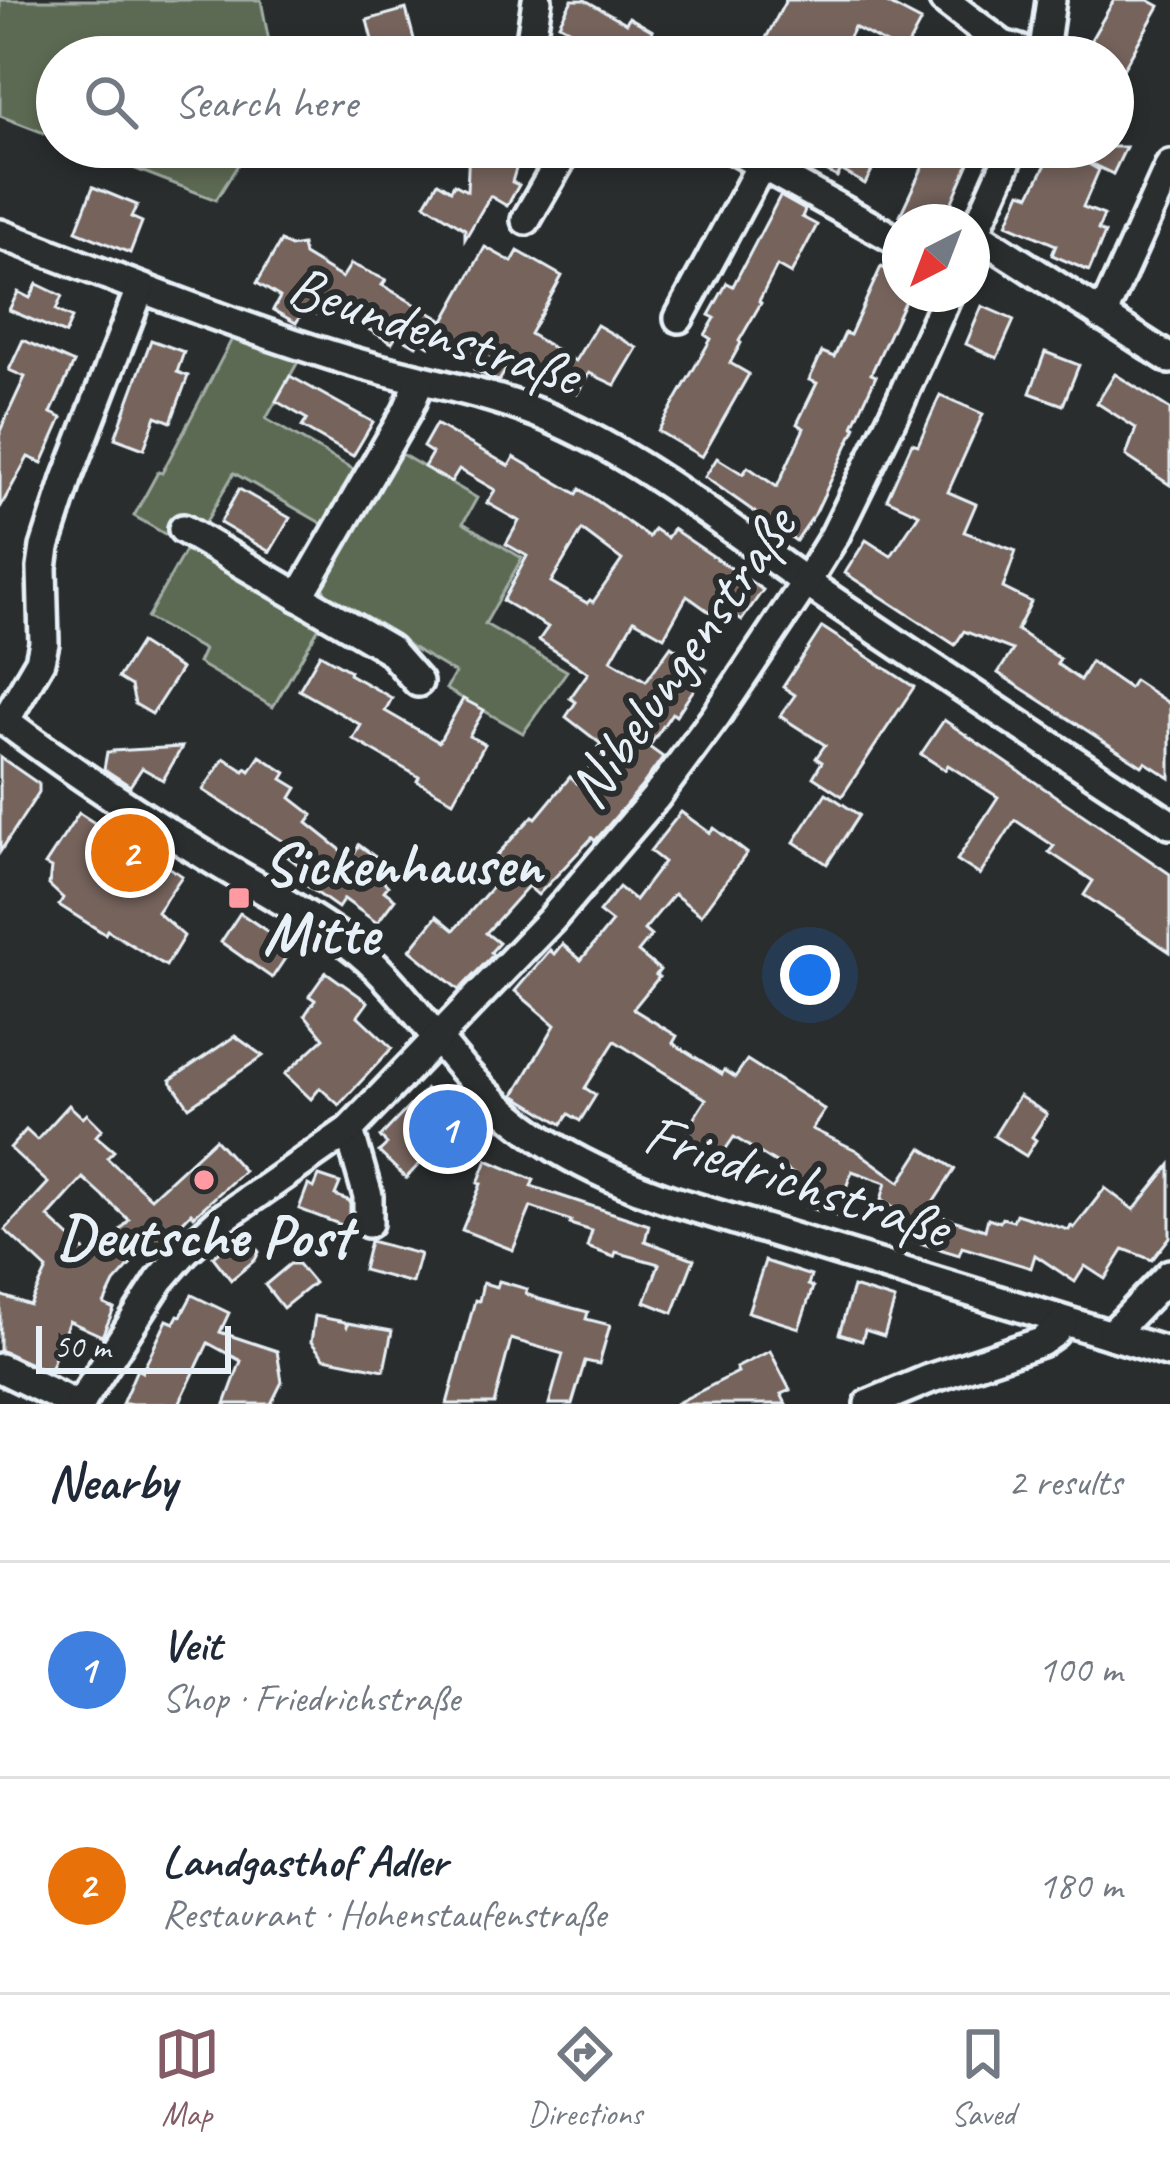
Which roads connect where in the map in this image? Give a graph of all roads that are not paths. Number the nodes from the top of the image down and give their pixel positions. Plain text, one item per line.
1 (537, 0) edge
2 (944, 0) edge
3 (1051, 0) edge
4 (536, 36) edge
5 (991, 36) edge
6 (1045, 36) edge
7 (1170, 165) edge
8 (556, 168) edge
9 (760, 168) edge
10 (785, 168) edge
11 (1004, 168) edge
12 (987, 204) edge
13 (526, 220) dead end
14 (882, 230) edge
15 (0, 234) edge
16 (990, 247) edge
17 (140, 289) junction
18 (940, 312) edge
19 (1102, 316) junction
20 (679, 317) dead end
21 (1170, 359) edge
22 (420, 381) junction
23 (183, 529) dead end
24 (806, 582) junction
25 (299, 597) junction
26 (418, 682) dead end
27 (2, 719) edge
28 (1170, 824) edge
29 (435, 1037) junction
30 (349, 1130) junction
31 (368, 1223) dead end
32 (1170, 1274) edge
33 (1064, 1321) junction
34 (1111, 1335) junction
35 (1170, 1353) edge
36 (0, 1368) edge
37 (77, 1404) edge
38 (869, 1404) edge

1 - 4 street
2 - 5 street
3 - 6 street
7 - 19 street
8 - 13 street
9 - 20 street
10 - 14 street
11 - 12 street
15 - 17 street, Beundenstraße
16 - 19 street
17 - 22 street, Beundenstraße
17 - 27 street
18 - 24 street, Nibelungenstraße
19 - 21 street
22 - 24 street, Beundenstraße
22 - 25 street
23 - 25 street
24 - 28 street, Beundenstraße
24 - 29 street, Nibelungenstraße
25 - 26 street
27 - 29 street, Friedrichstraße
29 - 30 street, Nibelungenstraße
29 - 33 street, Friedrichstraße
30 - 31 street
30 - 37 street, Nibelungenstraße
32 - 34 street
33 - 34 street, Friedrichstraße
33 - 38 street
34 - 35 street, Friedrichstraße
36 - 37 street

